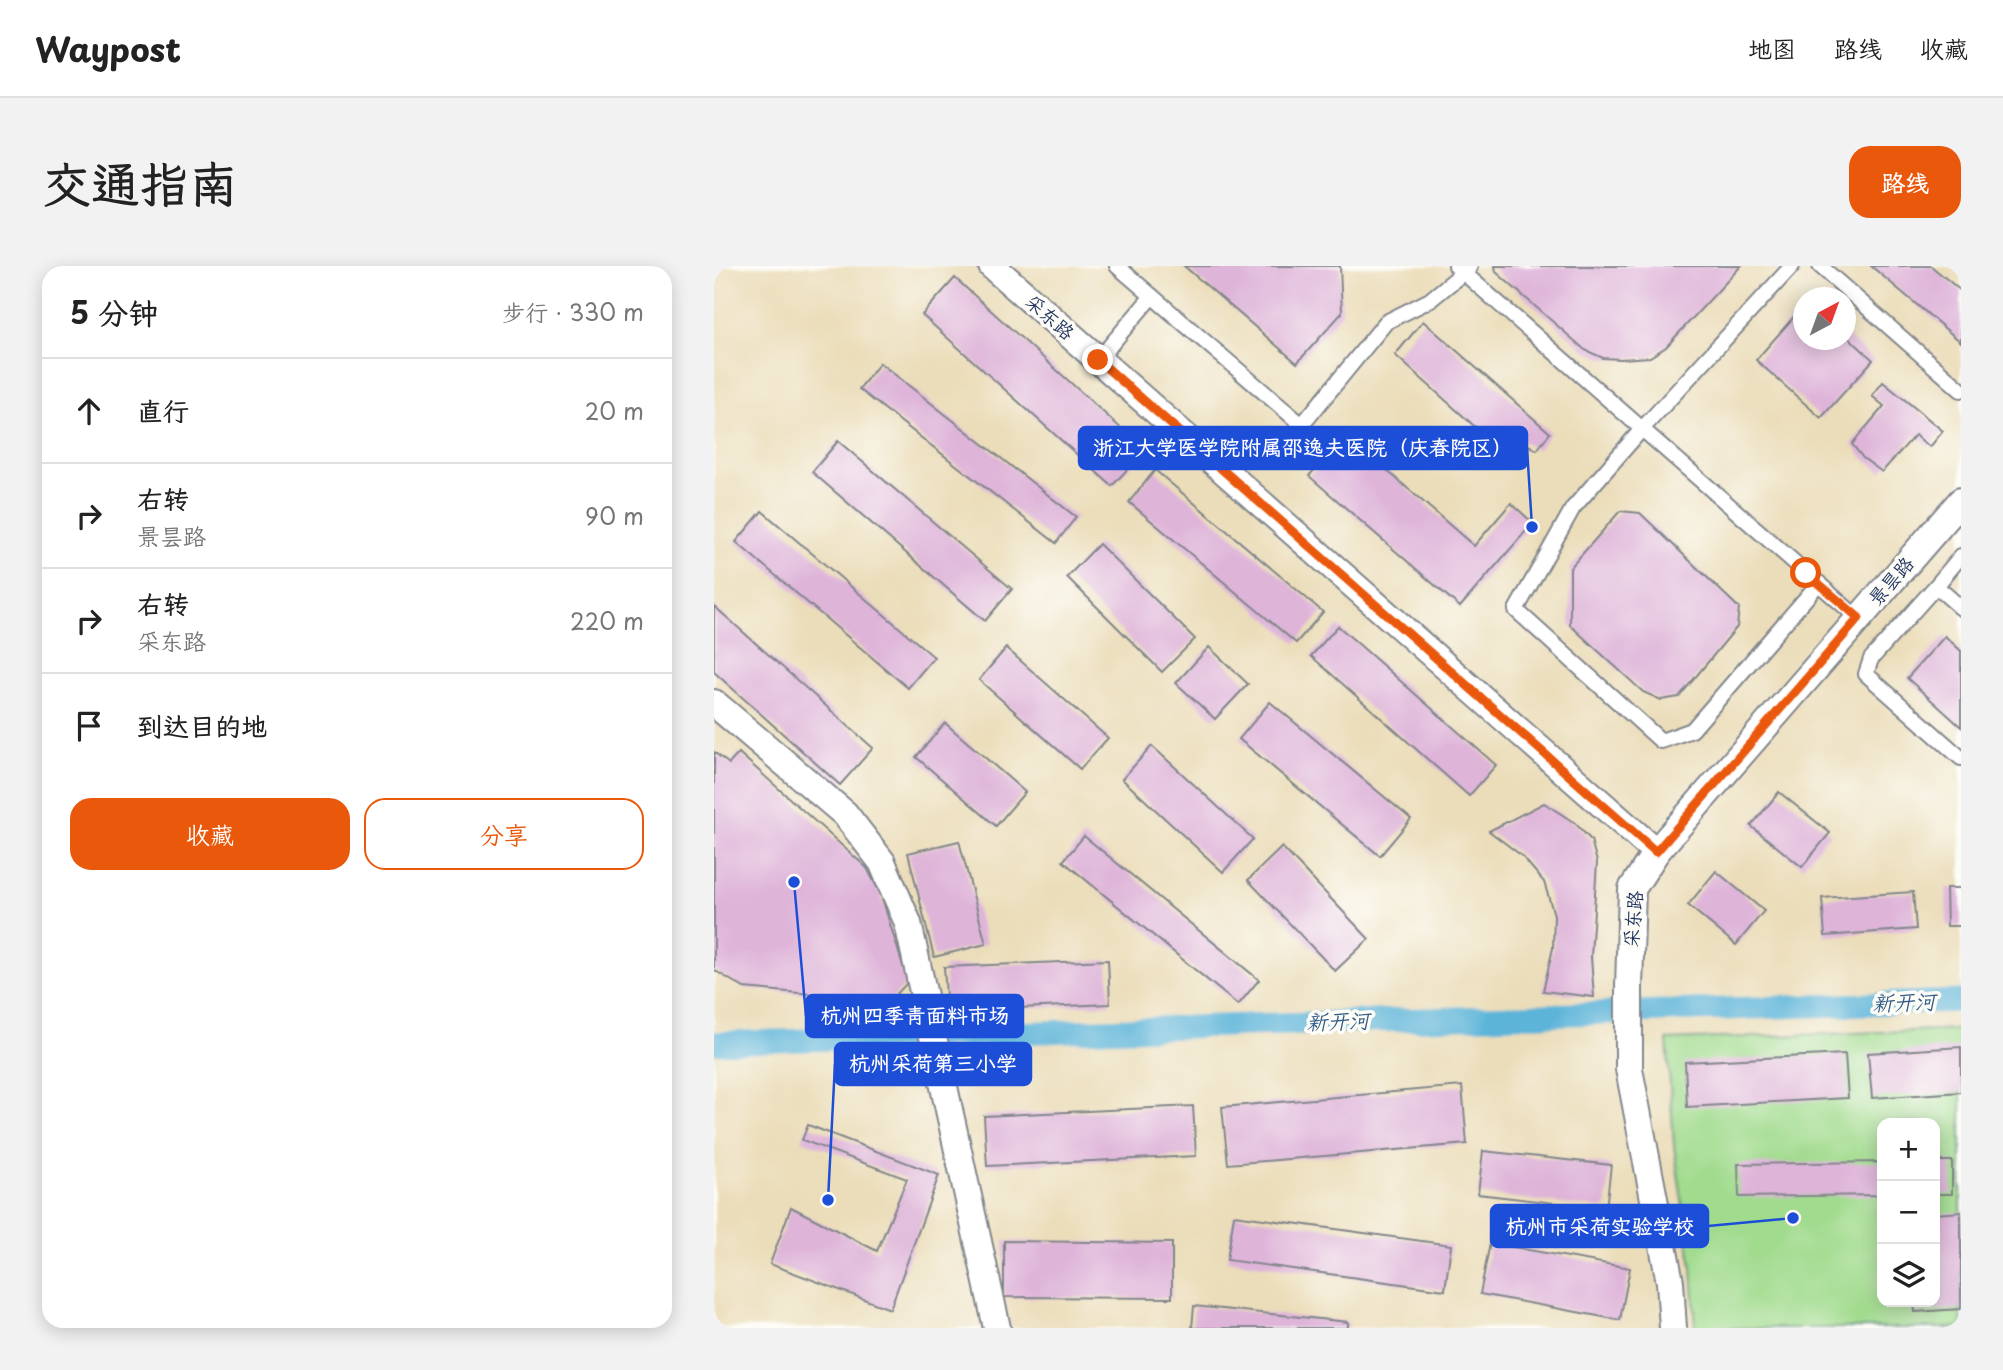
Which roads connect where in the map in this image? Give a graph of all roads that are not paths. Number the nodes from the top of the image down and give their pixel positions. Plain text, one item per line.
1 (992, 266) edge
2 (1117, 266) edge
3 (1792, 266) edge
4 (1819, 266) edge
5 (1464, 268) edge
6 (1152, 296) junction
7 (1098, 360) junction
8 (1961, 390) edge
9 (1642, 429) junction
10 (1961, 501) edge
11 (1961, 556) edge
12 (1818, 583) junction
13 (1936, 586) junction
14 (1961, 608) edge
15 (1859, 618) junction
16 (714, 703) edge
17 (1961, 758) edge
18 (1656, 852) junction
19 (997, 1328) edge
20 (1673, 1328) edge

1 - 7 street, 采东路
2 - 6 lane
3 - 9 lane
4 - 8 lane
5 - 6 lane
5 - 9 lane
6 - 7 lane
7 - 18 street, 采东路
9 - 12 lane
9 - 12 lane
10 - 15 street, 景昙路
11 - 13 lane
12 - 15 lane
13 - 14 lane
13 - 17 lane
15 - 18 street, 景昙路
16 - 19 street
18 - 20 street, 采东路

